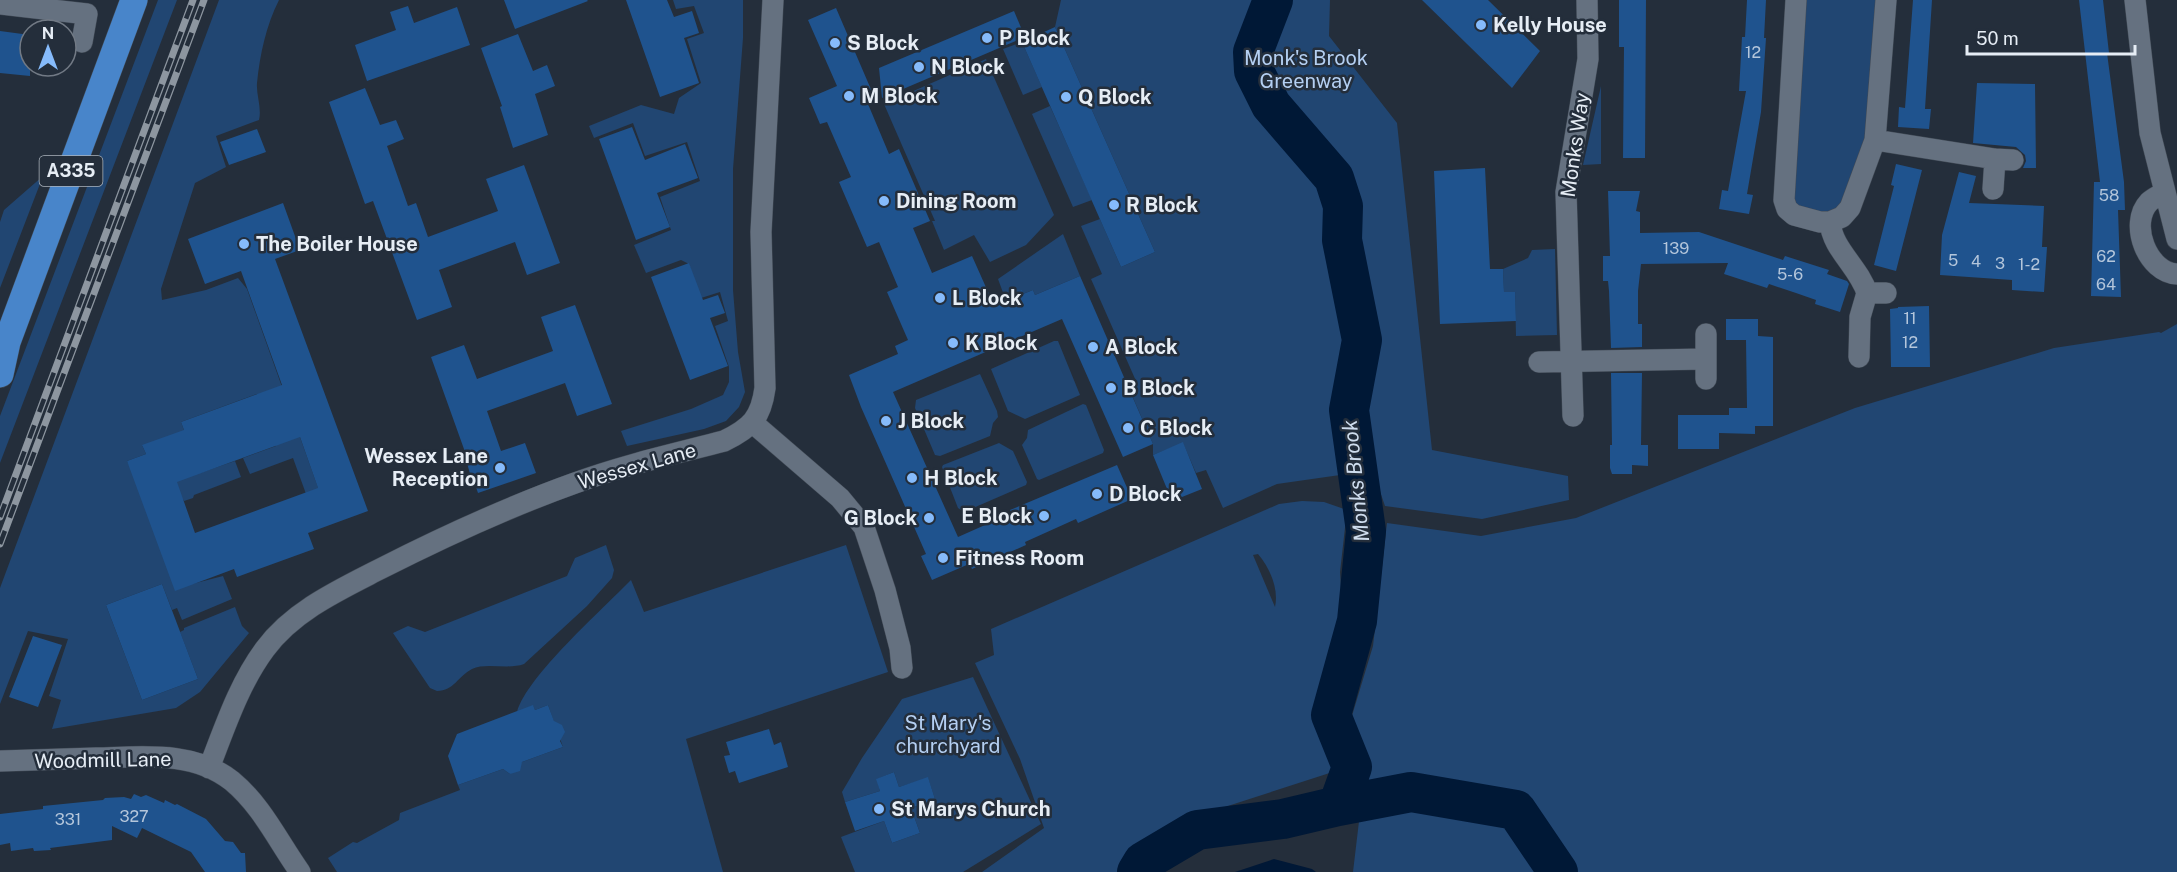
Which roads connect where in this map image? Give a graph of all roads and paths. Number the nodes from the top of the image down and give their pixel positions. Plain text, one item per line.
1 (134, 0) edge
2 (773, 0) edge
3 (1587, 0) edge
4 (1797, 0) edge
5 (1887, 0) edge
6 (2135, 0) edge
7 (0, 4) edge
8 (82, 42) dead end
9 (1875, 140) junction
10 (1993, 189) dead end
11 (2165, 192) junction
12 (1830, 222) junction
13 (2177, 239) edge
14 (2177, 274) edge
15 (1706, 334) dead end
16 (3, 347) edge
17 (1859, 357) dead end
18 (1571, 361) junction
19 (1539, 363) dead end
20 (0, 374) edge
21 (1573, 416) dead end
22 (753, 423) junction
23 (902, 668) dead end
24 (0, 761) edge
25 (208, 768) junction
26 (300, 872) edge

1 - 16 main road, A335
2 - 22 street
3 - 18 street, Monks Way
4 - 12 street
5 - 9 street
6 - 11 street
7 - 8 street
9 - 10 street
9 - 12 street
11 - 13 street
11 - 14 street
12 - 17 street
15 - 18 street
16 - 20 main road, A335
18 - 19 street
18 - 21 street, Monks Way
22 - 23 street
22 - 25 street, Wessex Lane
24 - 25 street, Woodmill Lane
25 - 26 street, Woodmill Lane

